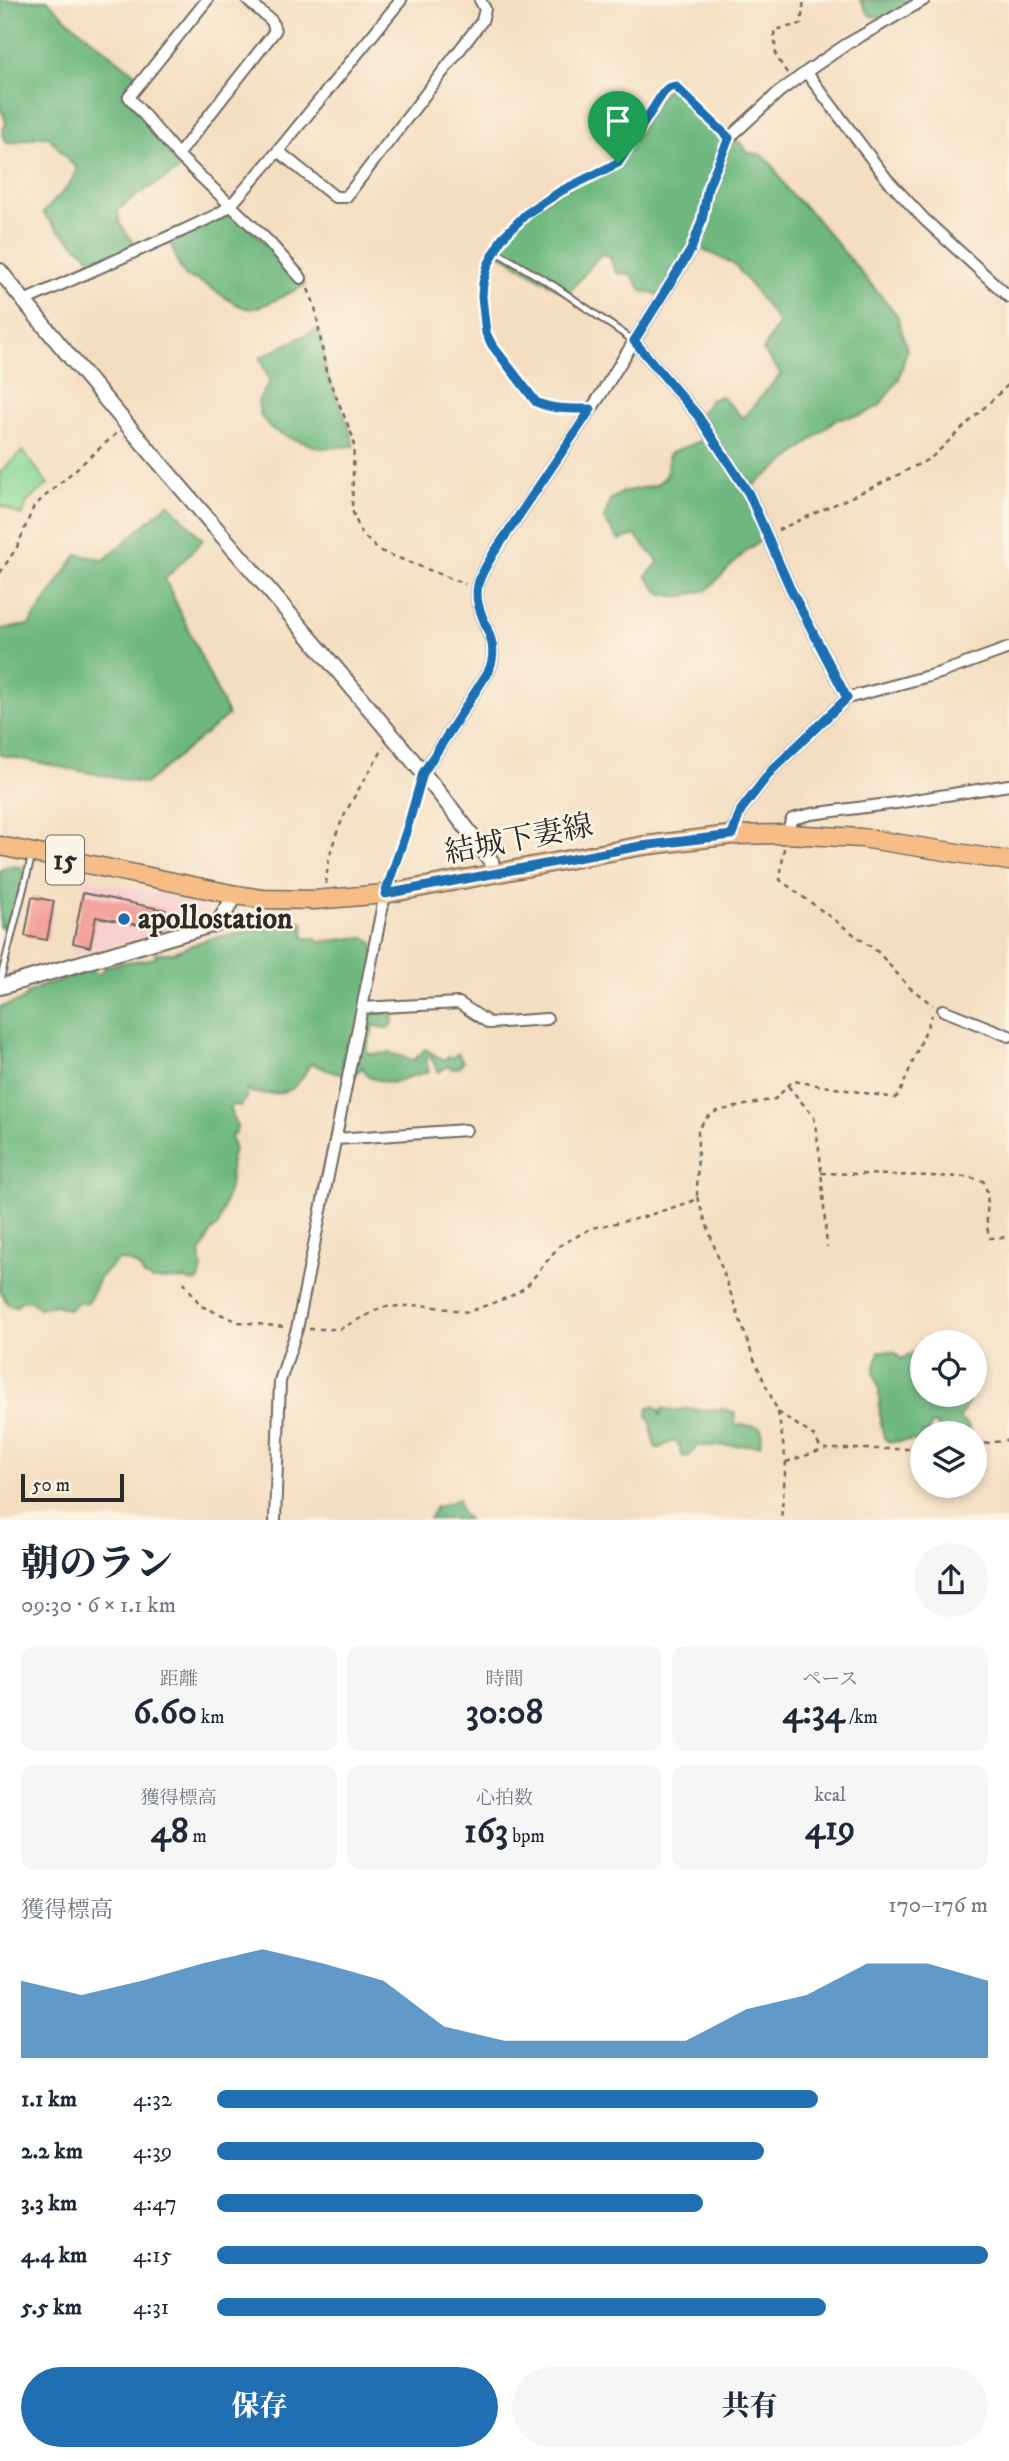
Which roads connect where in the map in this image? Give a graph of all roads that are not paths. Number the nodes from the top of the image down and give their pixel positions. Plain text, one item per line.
1 (207, 0) edge
2 (247, 0) edge
3 (401, 0) edge
4 (480, 0) edge
5 (924, 0) edge
6 (806, 72) junction
7 (278, 151) junction
8 (178, 155) junction
9 (231, 205) junction
10 (495, 251) road end
11 (0, 271) edge
12 (301, 278) road end
13 (1009, 297) edge
14 (24, 301) junction
15 (634, 341) junction
16 (1009, 648) edge
17 (847, 698) junction
18 (423, 773) junction
19 (1009, 785) edge
20 (786, 834) junction
21 (732, 835) junction
22 (0, 846) edge
23 (33, 853) junction
24 (1009, 861) edge
25 (493, 873) junction
26 (385, 894) junction
27 (236, 895) junction
28 (0, 981) edge
29 (0, 987) edge
30 (362, 1009) junction
31 (943, 1010) dead end
32 (547, 1019) dead end
33 (1009, 1036) edge
34 (466, 1130) dead end
35 (336, 1139) junction
36 (275, 1520) edge

1 - 8 street
2 - 8 street
3 - 7 street
4 - 7 street
5 - 6 street
6 - 13 street
6 - 15 street
7 - 9 street
8 - 9 street
9 - 12 street
9 - 14 street
10 - 15 lane
11 - 14 street
14 - 18 street
15 - 17 street
15 - 18 street
16 - 17 street
17 - 21 street
18 - 25 street
19 - 20 street
20 - 21 main road, 結城下妻線 / 15
20 - 24 main road, 結城下妻線 / 15
21 - 25 main road, 結城下妻線 / 15
22 - 23 main road, 結城下妻線 / 15
23 - 27 main road, 結城下妻線 / 15
23 - 28 lane
25 - 26 main road, 結城下妻線 / 15
26 - 27 main road, 結城下妻線 / 15
26 - 30 street
27 - 29 street
30 - 32 street
30 - 35 street
31 - 33 street
34 - 35 street
35 - 36 street

